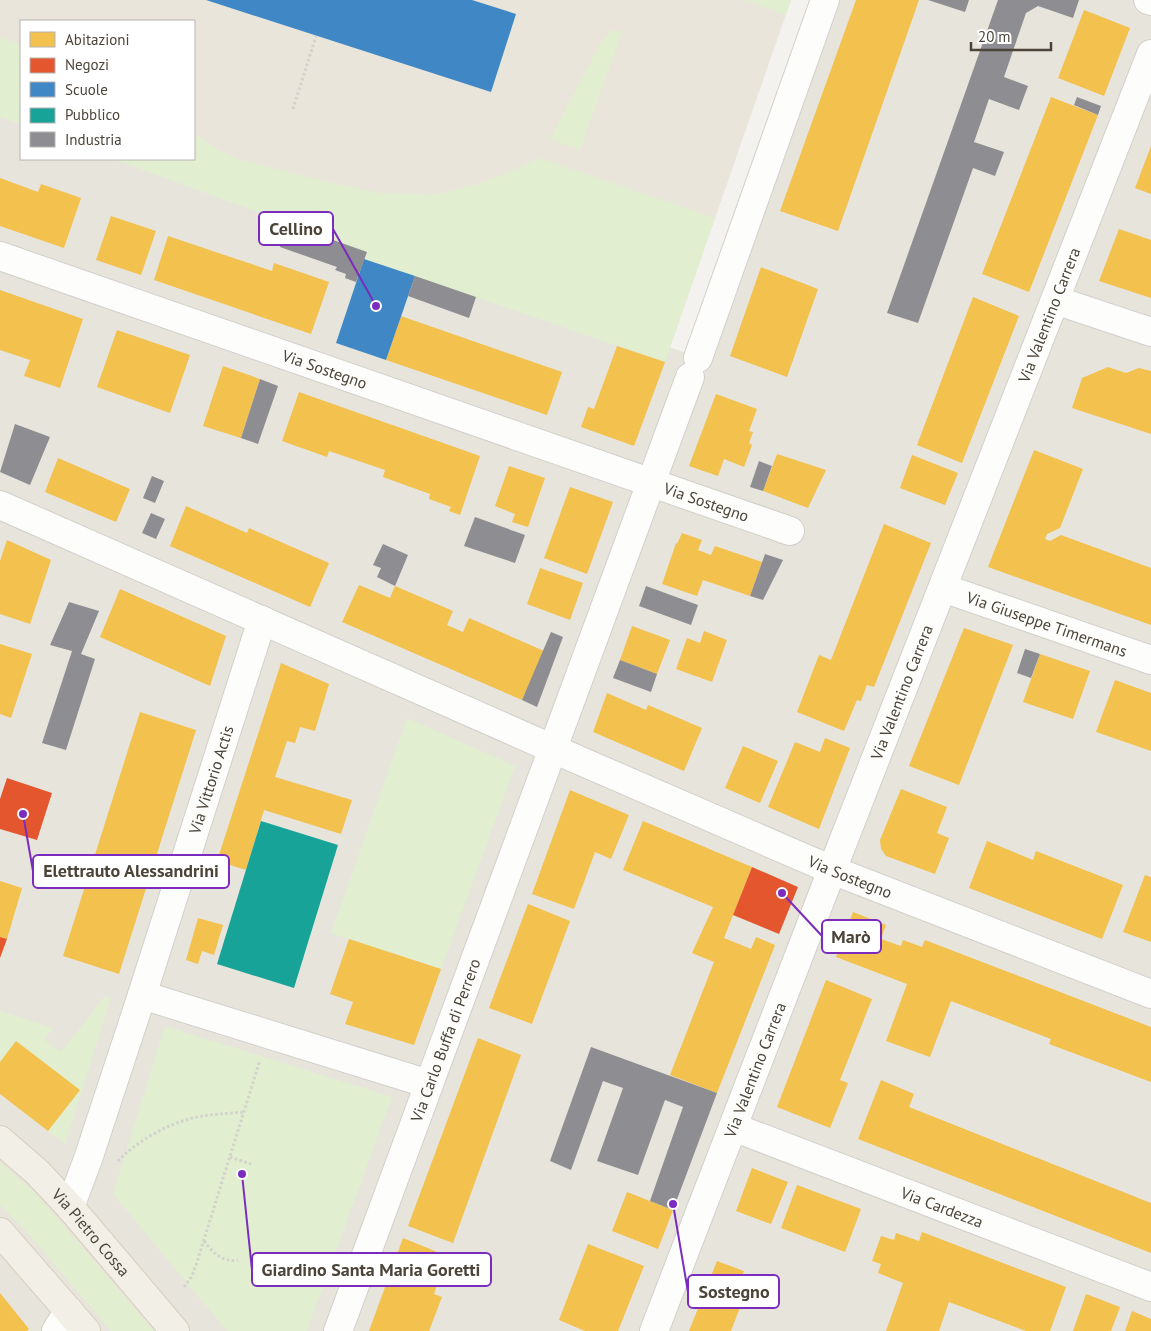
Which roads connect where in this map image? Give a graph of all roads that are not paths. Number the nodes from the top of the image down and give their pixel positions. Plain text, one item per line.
1 (825, 0) edge
2 (1151, 54) edge
3 (0, 256) edge
4 (1055, 300) junction
5 (1151, 332) edge
6 (650, 483) junction
7 (0, 505) edge
8 (790, 531) dead end
9 (943, 588) junction
10 (262, 620) junction
11 (1151, 660) edge
12 (552, 749) junction
13 (832, 870) junction
14 (1151, 994) edge
15 (142, 995) junction
16 (429, 1084) junction
17 (733, 1127) junction
18 (0, 1140) edge
19 (70, 1207) junction
20 (0, 1232) edge
21 (1151, 1287) edge
22 (70, 1324) edge
23 (175, 1331) edge
24 (338, 1331) edge
25 (654, 1331) edge

1 - 6 street, Via Sostegno
2 - 4 street, Via Valentino Carrera
3 - 6 street, Via Sostegno
4 - 5 street
4 - 9 street, Via Valentino Carrera
6 - 8 street, Via Sostegno
6 - 12 street, Via Sostegno
7 - 10 street, Via Sostegno
9 - 11 street, Via Giuseppe Timermans
9 - 13 street, Via Valentino Carrera
10 - 12 street, Via Sostegno
10 - 15 street, Via Vittorio Actis
12 - 13 street, Via Sostegno
12 - 16 street, Via Carlo Buffa di Perrero
13 - 14 street, Via Sostegno
13 - 17 street, Via Valentino Carrera
15 - 16 street
15 - 19 street, Via Vittorio Actis
16 - 24 street, Via Carlo Buffa di Perrero
17 - 21 street, Via Cardezza
17 - 25 street, Via Valentino Carrera
18 - 19 main road, Via Pietro Cossa
19 - 23 main road, Via Pietro Cossa
20 - 22 main road

